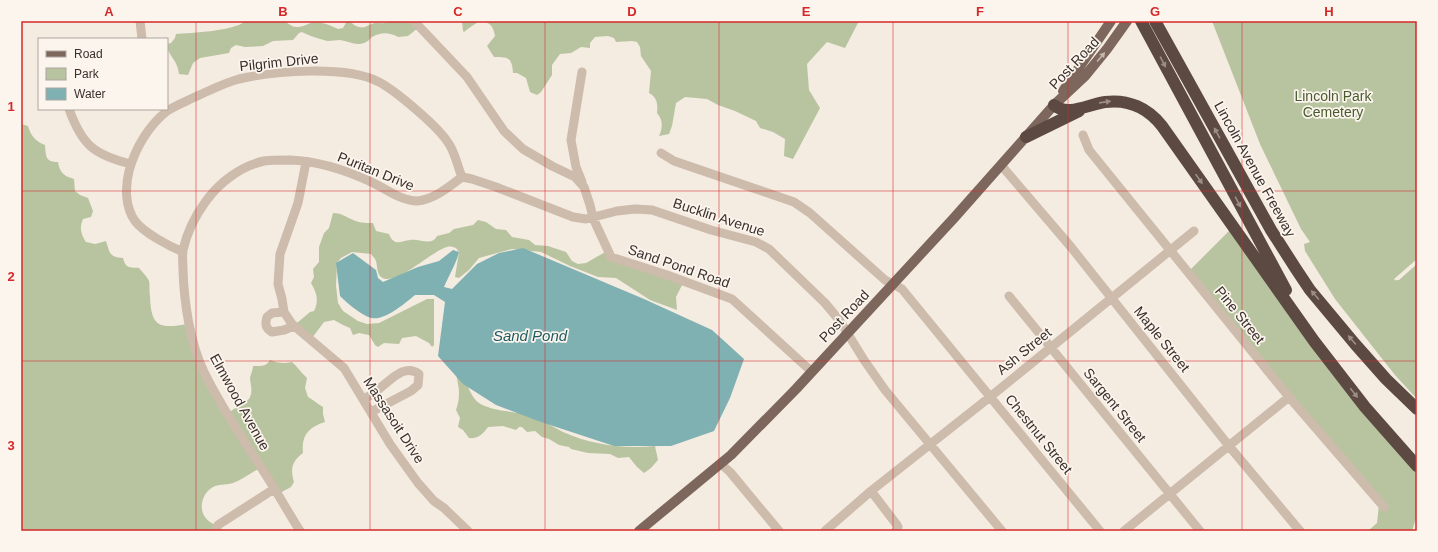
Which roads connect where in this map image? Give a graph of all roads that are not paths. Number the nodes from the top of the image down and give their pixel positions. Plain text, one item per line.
1 (140, 21) edge
2 (414, 21) edge
3 (1111, 21) edge
4 (1127, 21) edge
5 (1155, 21) edge
6 (1143, 24) edge
7 (142, 38) edge
8 (582, 72) dead end
9 (1054, 105) junction
10 (1089, 105) junction
11 (70, 110) edge
12 (167, 110) edge
13 (168, 110) edge
14 (1084, 135) dead end
15 (1026, 137) junction
16 (661, 153) dead end
17 (306, 162) junction
18 (131, 164) junction
19 (1001, 166) junction
20 (462, 177) junction
21 (584, 187) junction
22 (593, 218) junction
23 (1194, 230) dead end
24 (1170, 251) junction
25 (183, 252) junction
26 (893, 284) junction
27 (1009, 296) dead end
28 (1111, 299) junction
29 (284, 312) junction
30 (294, 326) junction
31 (848, 333) junction
32 (1051, 348) junction
33 (1331, 362) junction
34 (812, 371) junction
35 (990, 397) junction
36 (1289, 397) junction
37 (364, 399) junction
38 (1417, 409) edge
39 (371, 412) junction
40 (931, 445) junction
41 (1229, 446) junction
42 (721, 464) junction
43 (1417, 466) edge
44 (274, 489) junction
45 (871, 491) junction
46 (1170, 495) junction
47 (1384, 507) dead end
48 (216, 531) edge
49 (300, 531) edge
50 (468, 531) edge
51 (640, 531) edge
52 (779, 531) edge
53 (825, 531) edge
54 (896, 531) edge
55 (1002, 531) edge
56 (1100, 531) edge
57 (1124, 531) edge
58 (1200, 531) edge
59 (1300, 531) edge

1 - 7 street
2 - 21 street
3 - 9 main road, Post Road
9 -> 4 main road, Post Road
38 -> 5 highway, Lincoln Avenue Freeway
6 -> 33 highway
8 - 21 street, Sand Pond Road
9 - 10 highway
9 - 15 main road, Post Road
10 - 15 highway
10 -> 33 highway
11 - 18 street
12 - 18 street, Pilgrim Drive
13 - 20 street, Pilgrim Drive
14 - 24 street, Pine Street
15 - 19 main road, Post Road
16 - 26 street, Chestnut Street
17 - 20 street, Puritan Drive
17 - 25 street, Puritan Drive
17 - 29 street, Massasoit Drive
18 - 25 street, Pilgrim Drive
19 - 26 main road, Post Road
19 - 28 street, Maple Street
20 - 22 street
21 - 22 street, Sand Pond Road
22 - 31 street, Bucklin Avenue
22 - 34 street, Sand Pond Road
23 - 24 street, Ash Street
24 - 28 street, Ash Street
24 - 36 street, Pine Street
25 - 44 street, Elmwood Avenue
26 - 31 main road, Post Road
26 - 35 street, Chestnut Street
27 - 32 street, Sargent Street
28 - 32 street, Ash Street
28 - 41 street, Maple Street
29 - 30 street, Massasoit Drive
29 - 30 street
30 - 37 street, Massasoit Drive
31 - 34 main road, Post Road
31 - 40 street, Bucklin Avenue
32 - 35 street, Ash Street
32 - 46 street, Sargent Street
33 -> 43 highway
34 - 42 main road, Post Road
35 - 40 street, Ash Street
35 - 56 street, Chestnut Street
36 - 41 street
36 - 47 street, Pine Street
37 - 39 street, Massasoit Drive
37 - 39 street
39 - 50 street, Massasoit Drive
40 - 45 street, Ash Street
40 - 55 street, Bucklin Avenue
41 - 46 street
41 - 59 street, Maple Street
42 - 51 main road, Post Road
42 - 52 street
44 - 48 street
44 - 49 street, Elmwood Avenue
45 - 53 street, Ash Street
45 - 54 street
46 - 57 street
46 - 58 street, Sargent Street

